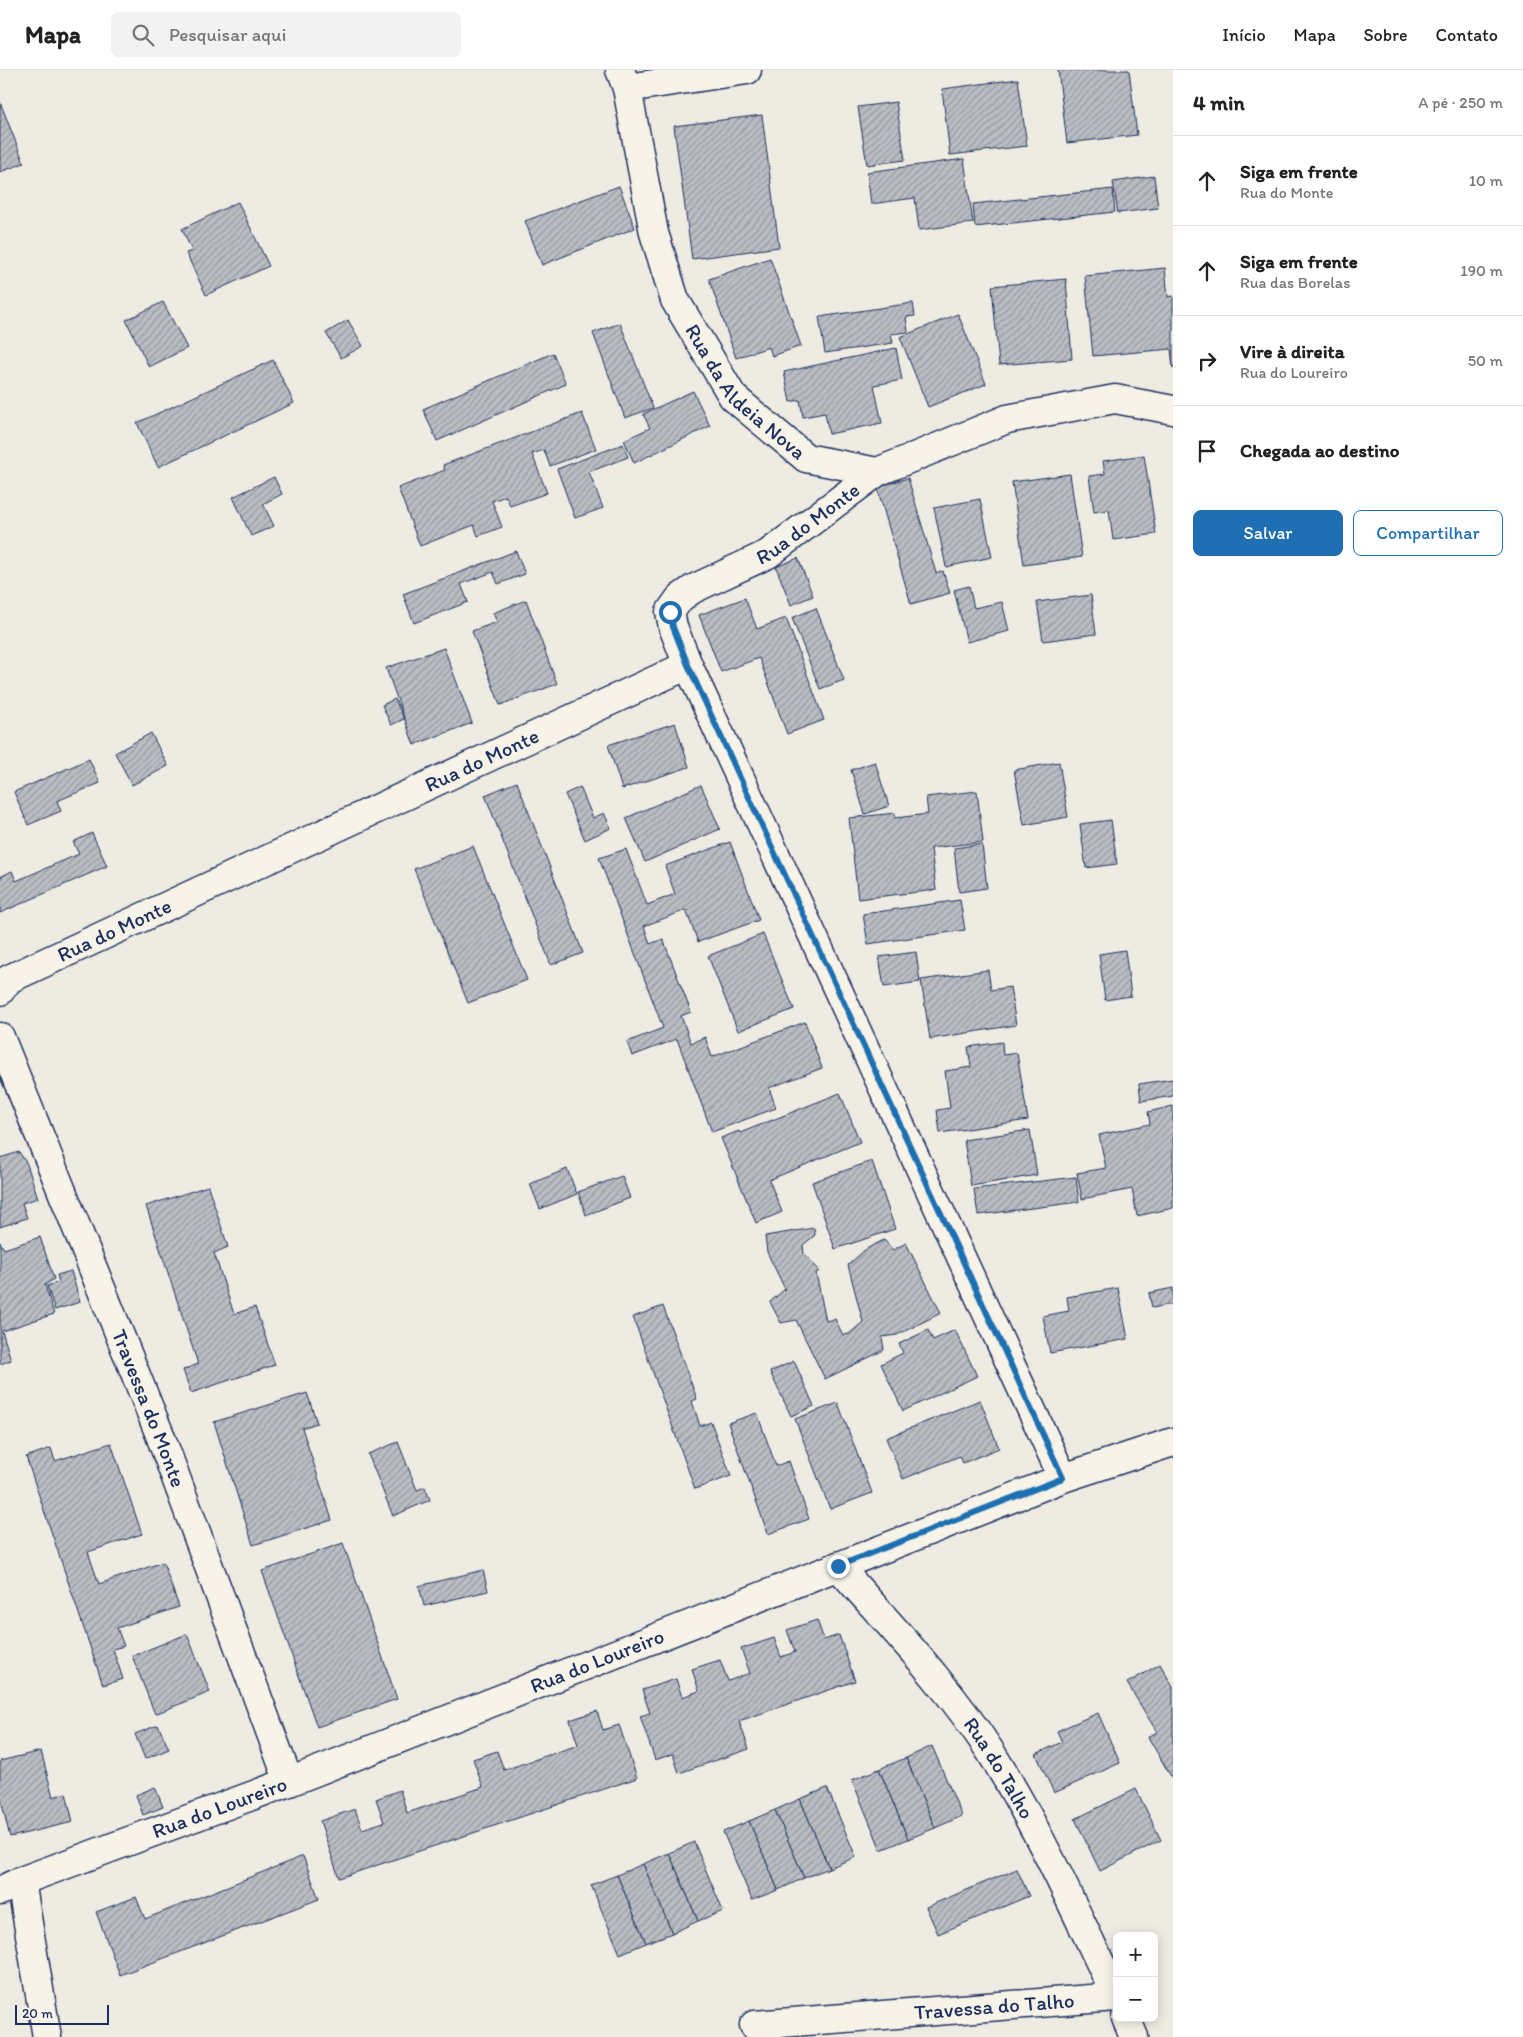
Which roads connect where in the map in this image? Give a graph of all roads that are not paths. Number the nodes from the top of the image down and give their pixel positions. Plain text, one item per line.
1 (747, 70) edge
2 (623, 79) edge
3 (1173, 410) edge
4 (877, 472) junction
5 (688, 665) junction
6 (0, 991) edge
7 (0, 1037) edge
8 (1173, 1442) edge
9 (1063, 1478) junction
10 (838, 1566) junction
11 (289, 1782) junction
12 (7, 1886) edge
13 (1113, 1992) edge
14 (1113, 1998) edge
15 (1128, 2022) edge
16 (754, 2025) dead end
17 (47, 2037) edge
18 (1134, 2037) edge

1 - 2 street
2 - 4 street, Rua da Aldeia Nova
3 - 4 street
4 - 5 street, Rua do Monte
5 - 6 street, Rua do Monte
5 - 9 street
7 - 11 street, Travessa do Monte
8 - 9 street, Rua do Loureiro
9 - 10 street, Rua do Loureiro
10 - 11 street, Rua do Loureiro
10 - 13 street, Rua do Talho
11 - 12 street, Rua do Loureiro
12 - 17 street
14 - 16 street, Travessa do Talho
15 - 18 street

